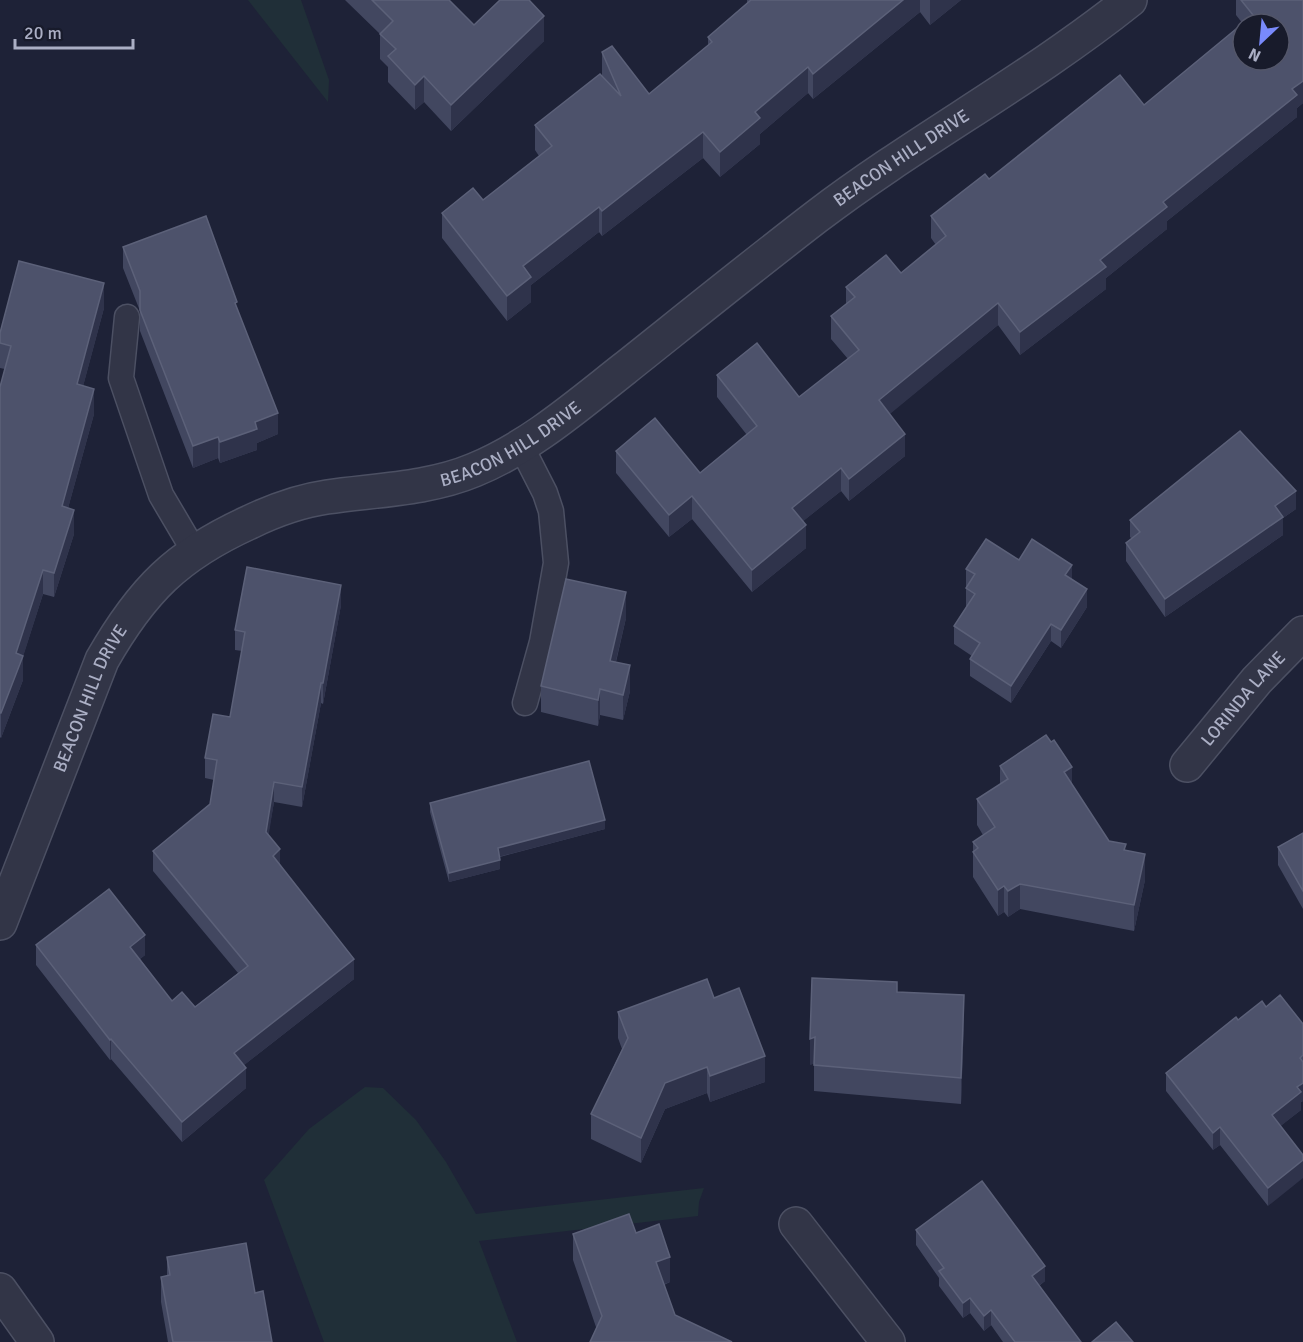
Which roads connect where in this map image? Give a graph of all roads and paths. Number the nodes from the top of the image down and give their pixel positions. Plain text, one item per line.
1 (1130, 0) edge
2 (127, 317) dead end
3 (521, 446) junction
4 (194, 551) junction
5 (1303, 633) edge
6 (525, 703) dead end
7 (1187, 765) dead end
8 (0, 923) edge
9 (796, 1224) dead end
10 (0, 1290) edge
11 (37, 1342) edge
12 (888, 1342) edge

1 - 3 street, BEACON HILL DRIVE
2 - 4 lane
3 - 4 street, BEACON HILL DRIVE
3 - 6 lane
4 - 8 street, BEACON HILL DRIVE
5 - 7 street, LORINDA LANE
9 - 12 street
10 - 11 street

